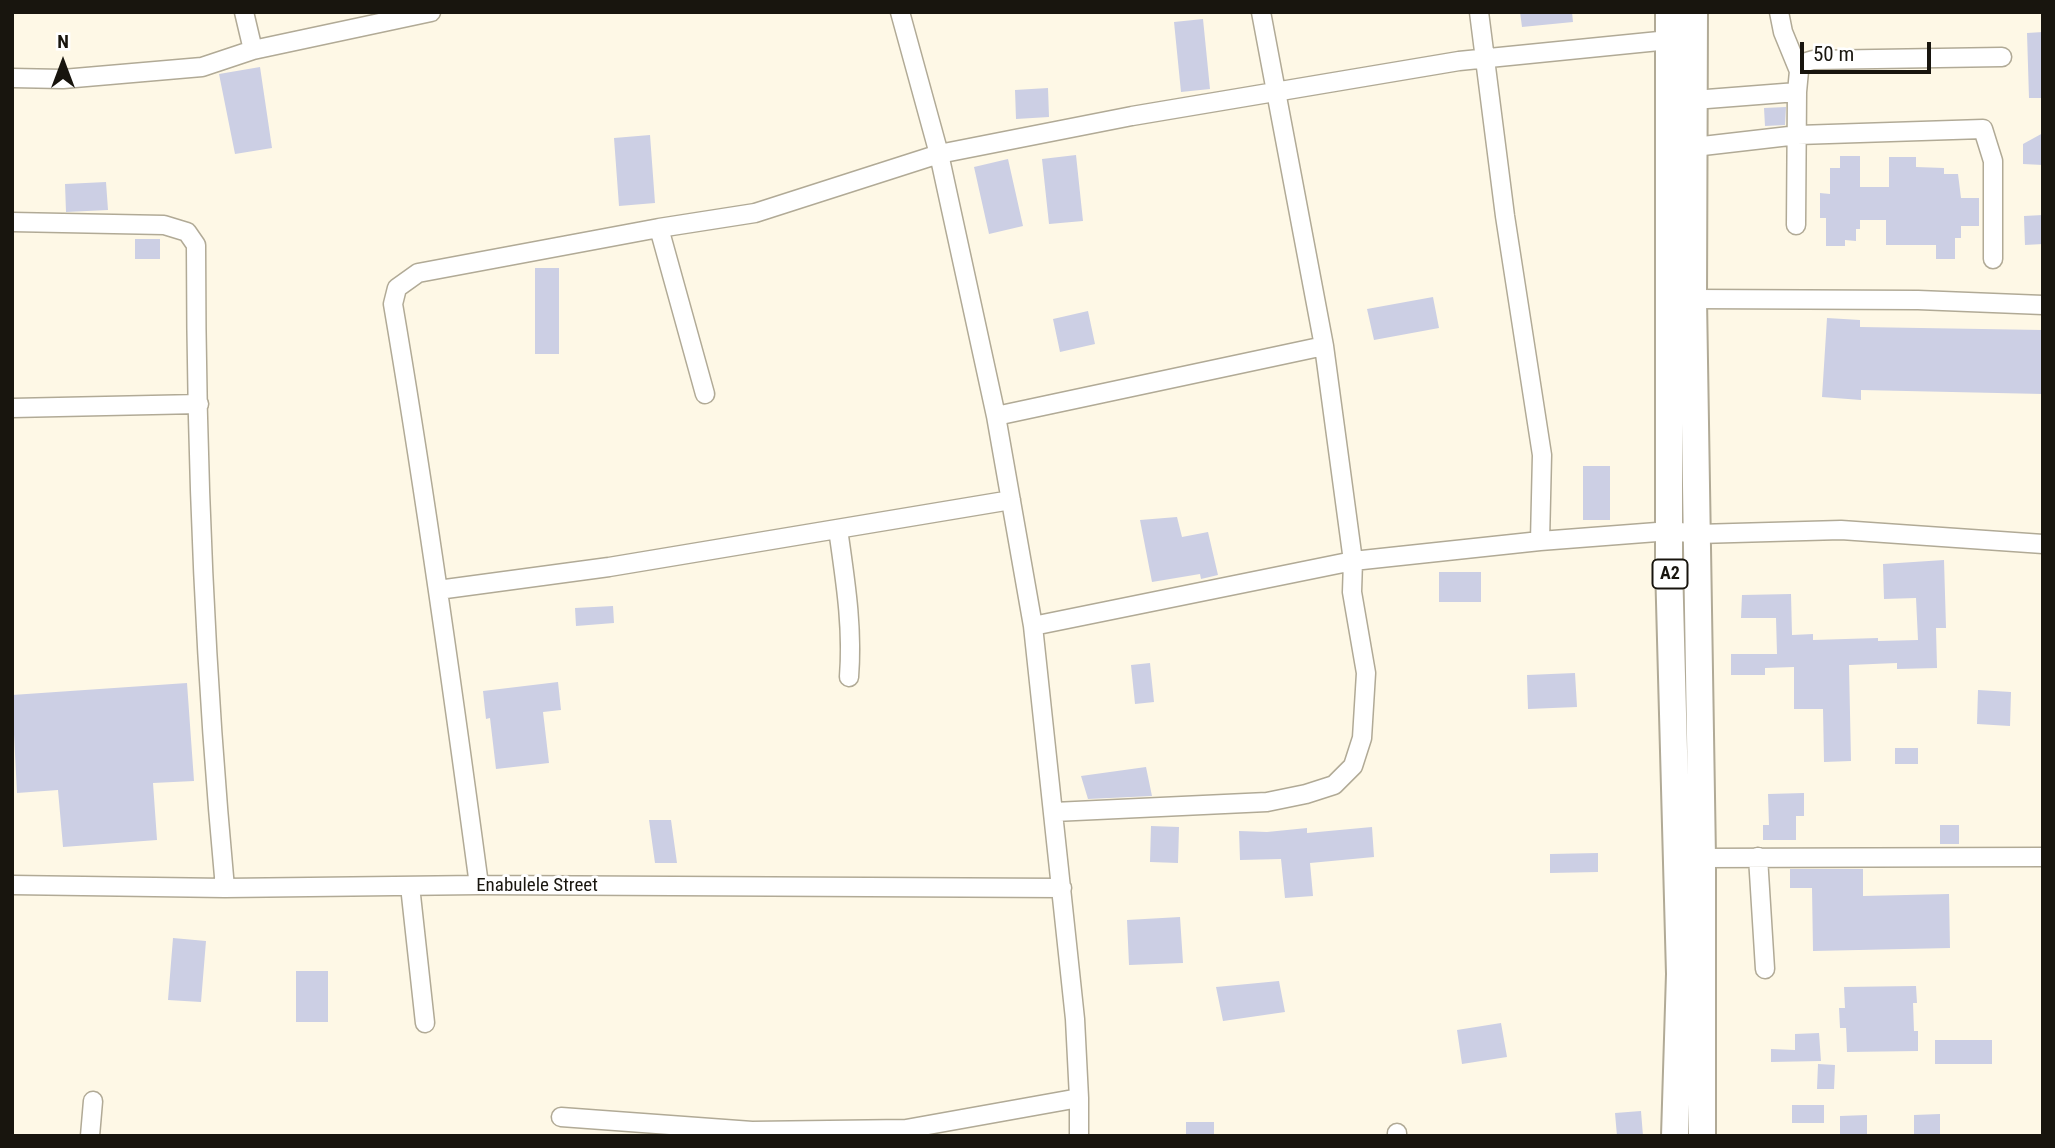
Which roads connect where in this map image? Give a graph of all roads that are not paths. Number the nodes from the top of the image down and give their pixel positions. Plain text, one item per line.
1 (244, 12) edge
2 (431, 12) edge
3 (900, 12) edge
4 (1261, 12) edge
5 (1479, 12) edge
6 (1669, 12) edge
7 (1694, 12) edge
8 (1779, 12) edge
9 (1669, 40) junction
10 (253, 50) junction
11 (2002, 57) dead end
12 (1486, 58) junction
13 (1799, 71) junction
14 (12, 78) edge
15 (1275, 90) junction
16 (1797, 92) junction
17 (1694, 100) junction
18 (1798, 135) junction
19 (1694, 146) junction
20 (939, 154) junction
21 (12, 222) edge
22 (1796, 225) dead end
23 (659, 228) junction
24 (1993, 259) dead end
25 (1693, 299) junction
26 (2043, 305) edge
27 (1324, 346) junction
28 (705, 394) dead end
29 (199, 404) junction
30 (12, 408) edge
31 (996, 416) junction
32 (1011, 500) junction
33 (838, 529) junction
34 (1670, 531) junction
35 (1698, 534) junction
36 (1540, 541) junction
37 (2043, 544) edge
38 (1353, 561) junction
39 (439, 590) junction
40 (1033, 626) junction
41 (849, 677) dead end
42 (1054, 812) junction
43 (1758, 857) junction
44 (2043, 857) edge
45 (1702, 858) junction
46 (12, 885) edge
47 (479, 885) junction
48 (410, 886) junction
49 (225, 888) junction
50 (1062, 888) junction
51 (1765, 969) dead end
52 (425, 1023) dead end
53 (1079, 1098) junction
54 (93, 1101) dead end
55 (561, 1117) dead end
56 (90, 1136) edge
57 (1079, 1136) edge
58 (1675, 1136) edge
59 (1702, 1136) edge

1 - 10 street
2 - 10 street
3 - 20 street
4 - 15 street
5 - 12 street
6 - 9 highway, A2
7 - 17 highway, A2
8 - 13 street
9 - 12 street
9 - 34 highway, A2
10 - 14 street
11 - 13 street
12 - 15 street
12 - 36 street
13 - 16 street
15 - 20 street
15 - 27 street
16 - 17 street
16 - 18 street
17 - 19 highway, A2
18 - 19 street
18 - 22 street
18 - 24 street
19 - 25 highway, A2
20 - 23 street
20 - 31 street
21 - 29 street
23 - 28 street
23 - 39 street
25 - 26 street
25 - 35 highway, A2
27 - 31 street
27 - 38 street
29 - 30 street
29 - 49 street
31 - 32 street
32 - 33 street
32 - 40 street
33 - 39 street
33 - 41 street
34 - 35 street
34 - 36 street
34 - 58 highway, A2
35 - 37 street
35 - 45 highway, A2
36 - 38 street
38 - 40 street
38 - 42 street
39 - 47 street
40 - 42 street
42 - 50 street
43 - 44 street
43 - 45 street
43 - 51 street
45 - 59 highway, A2
46 - 49 street, Enabulele Street
47 - 48 street, Enabulele Street
47 - 50 street, Enabulele Street
48 - 49 street, Enabulele Street
48 - 52 street
50 - 53 street
53 - 55 street
53 - 57 street
54 - 56 street

